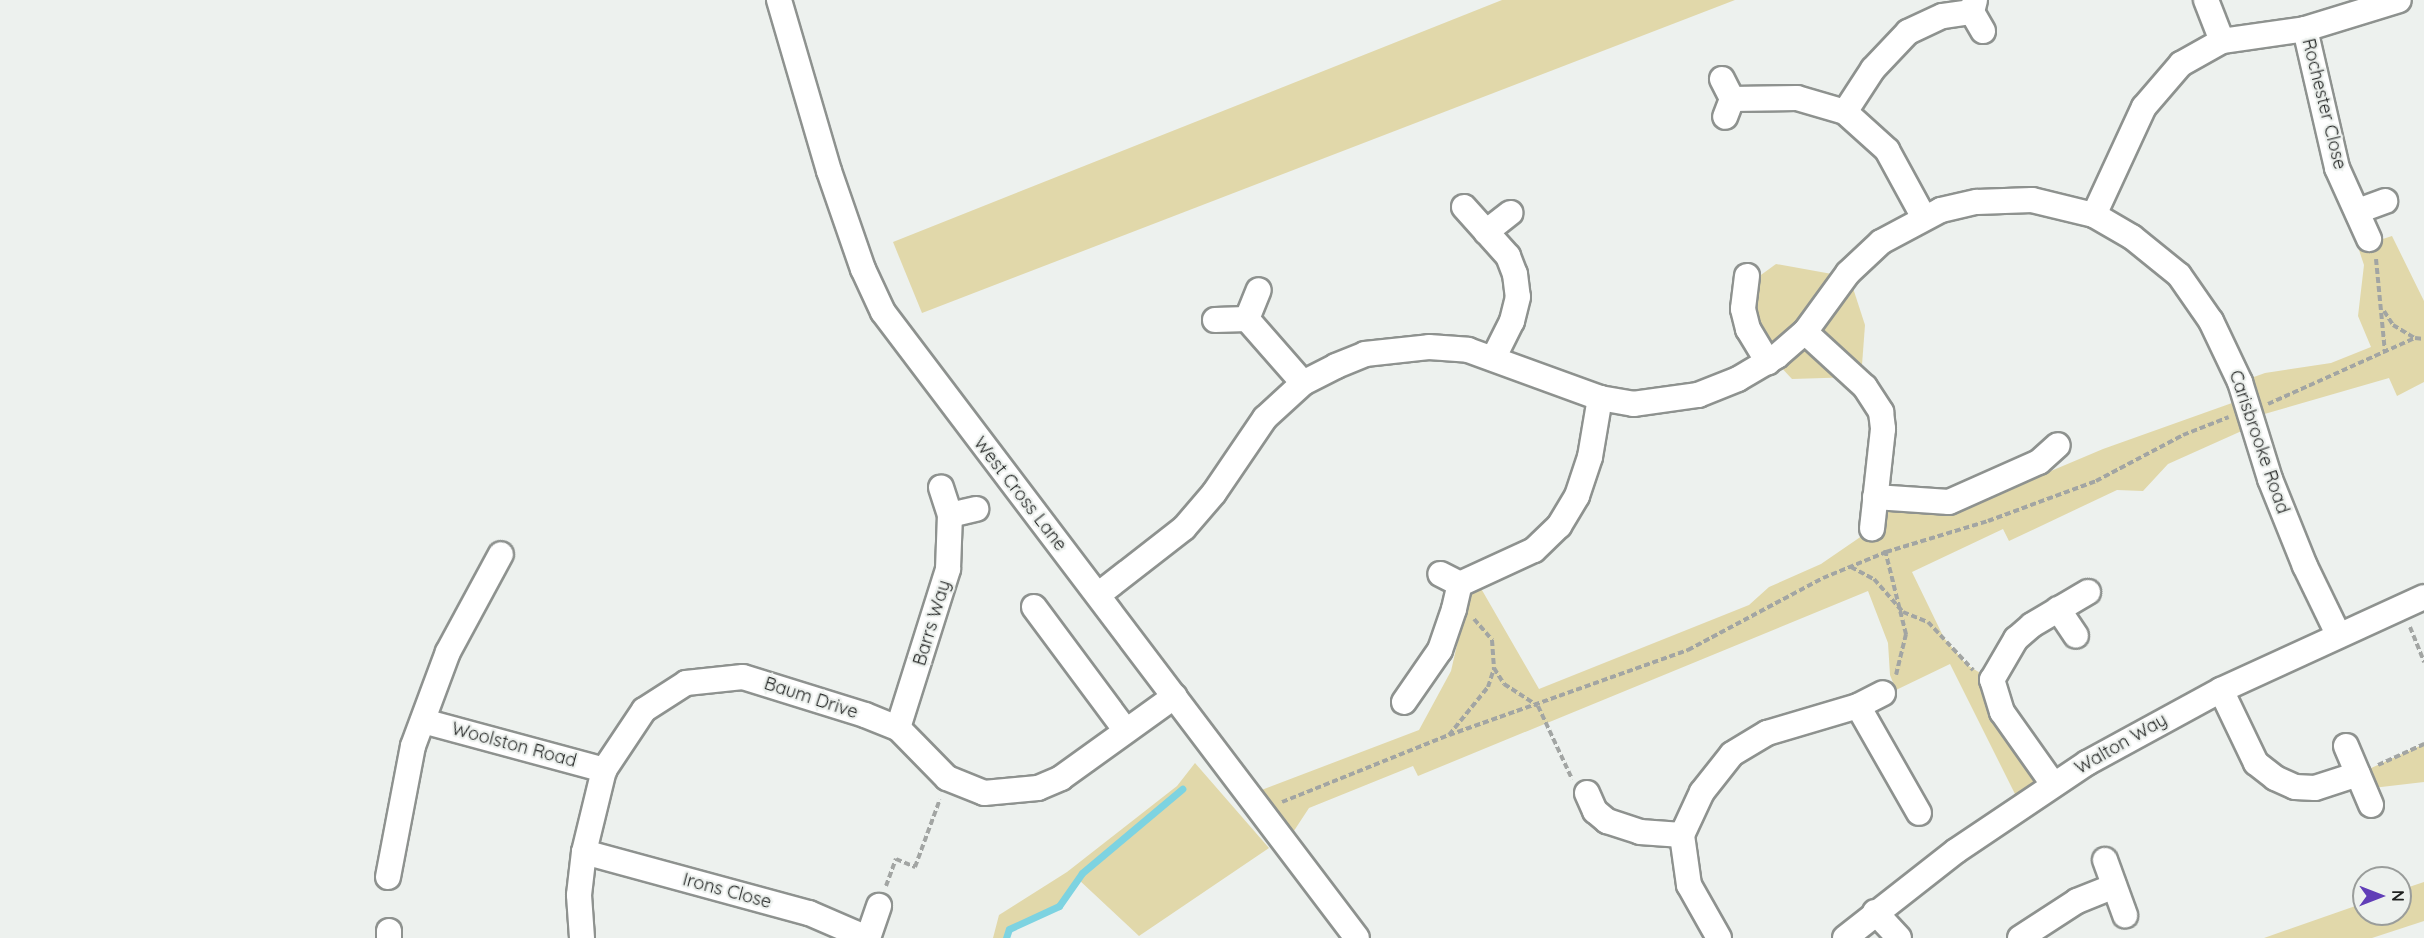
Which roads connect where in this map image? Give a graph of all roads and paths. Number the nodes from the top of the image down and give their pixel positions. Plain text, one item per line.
1 (779, 0) edge
2 (2206, 0) edge
3 (2399, 0) edge
4 (1977, 15) edge
5 (2305, 29) junction
6 (2222, 41) junction
7 (1726, 98) dead end
8 (1845, 112) junction
9 (2385, 201) dead end
10 (1464, 207) dead end
11 (2358, 211) junction
12 (1510, 213) dead end
13 (2094, 215) junction
14 (1924, 218) junction
15 (1486, 232) junction
16 (2369, 239) joint
17 (1747, 276) dead end
18 (1259, 290) dead end
19 (2384, 311) junction
20 (1247, 319) junction
21 (1215, 320) dead end
22 (1805, 332) junction
23 (2415, 338) junction
24 (2424, 339) edge
25 (2385, 353) junction
26 (1493, 359) junction
27 (1768, 362) junction
28 (1303, 383) junction
29 (1600, 398) junction
30 (2251, 410) junction
31 (2058, 445) dead end
32 (941, 487) dead end
33 (1875, 497) junction
34 (976, 509) dead end
35 (950, 515) junction
36 (1872, 528) dead end
37 (1886, 552) junction
38 (501, 554) dead end
39 (1850, 567) junction
40 (2088, 592) dead end
41 (1098, 595) junction
42 (2424, 597) edge
43 (1034, 607) dead end
44 (2402, 607) junction
45 (1454, 609) junction
46 (2058, 609) junction
47 (1903, 612) junction
48 (2338, 634) junction
49 (2076, 636) dead end
50 (2424, 662) edge
51 (1494, 668) junction
52 (1992, 680) junction
53 (2221, 690) junction
54 (1883, 693) joint
55 (1175, 696) junction
56 (1404, 702) dead end
57 (1538, 706) junction
58 (1858, 706) junction
59 (423, 721) junction
60 (898, 728) junction
61 (1126, 731) junction
62 (1449, 735) junction
63 (2424, 744) edge
64 (2346, 746) dead end
65 (604, 770) junction
66 (2358, 774) junction
67 (947, 778) junction
68 (2052, 784) junction
69 (1587, 793) joint
70 (1258, 804) junction
71 (2371, 806) dead end
72 (1918, 813) dead end
73 (1682, 835) junction
74 (584, 852) junction
75 (2105, 860) dead end
76 (388, 877) dead end
77 (2114, 886) junction
78 (879, 906) joint
79 (1875, 912) junction
80 (2125, 915) dead end
81 (582, 938) edge
82 (867, 938) edge
83 (1357, 938) edge
84 (1719, 938) edge
85 (1845, 938) edge
86 (1899, 938) edge
87 (2020, 938) edge

1 - 41 street, West Cross Lane
2 - 6 street
3 - 5 street
4 - 8 street
5 - 6 street
5 - 11 street, Rochester Close
6 - 13 street
7 - 8 street
8 - 14 street
9 - 11 street
10 - 15 street
11 - 16 street, Rochester Close
12 - 15 street
13 - 14 street, Carisbrooke Road
13 - 30 street, Carisbrooke Road
14 - 22 street, Carisbrooke Road
15 - 26 street
16 - 19 path
17 - 27 street
18 - 20 street
19 - 23 path
19 - 25 path
20 - 21 street
20 - 28 street
22 - 27 street, Carisbrooke Road
22 - 33 street
23 - 24 path
23 - 25 path
25 - 30 path
26 - 28 street, Carisbrooke Road
26 - 29 street, Carisbrooke Road
27 - 29 street, Carisbrooke Road
28 - 41 street, Carisbrooke Road
29 - 45 street
30 - 37 path
30 - 48 street, Carisbrooke Road
31 - 33 street
32 - 35 street, Barrs Way
33 - 36 street
34 - 35 street
35 - 60 street, Barrs Way
37 - 39 path
37 - 47 path
38 - 59 street
39 - 47 path
39 - 57 path
40 - 46 street
41 - 55 street, West Cross Lane
42 - 44 street, Walton Way
43 - 61 street
44 - 48 street, Walton Way
44 - 50 path
45 - 51 path
45 - 56 street
46 - 49 street
46 - 52 street
47 - 52 path
47 - 54 path
48 - 53 street, Walton Way
51 - 57 path
51 - 62 path
52 - 68 street
53 - 66 street
53 - 68 street, Walton Way
54 - 58 street
55 - 61 street, Baum Drive
55 - 70 street, West Cross Lane
57 - 62 path
57 - 69 path
58 - 72 street
58 - 73 street
59 - 65 street, Woolston Road
59 - 76 street
60 - 65 street, Baum Drive
60 - 67 street, Baum Drive
61 - 67 street, Baum Drive
62 - 70 path
63 - 66 path
64 - 66 street
65 - 74 street, Baum Drive
66 - 71 street
67 - 78 path
68 - 79 street, Walton Way
69 - 73 street
70 - 83 street, West Cross Lane
73 - 84 street
74 - 81 street, Baum Drive
74 - 82 street, Irons Close
75 - 77 street
77 - 80 street
77 - 87 street
78 - 82 street, Irons Close
79 - 85 street, Walton Way
79 - 86 street

